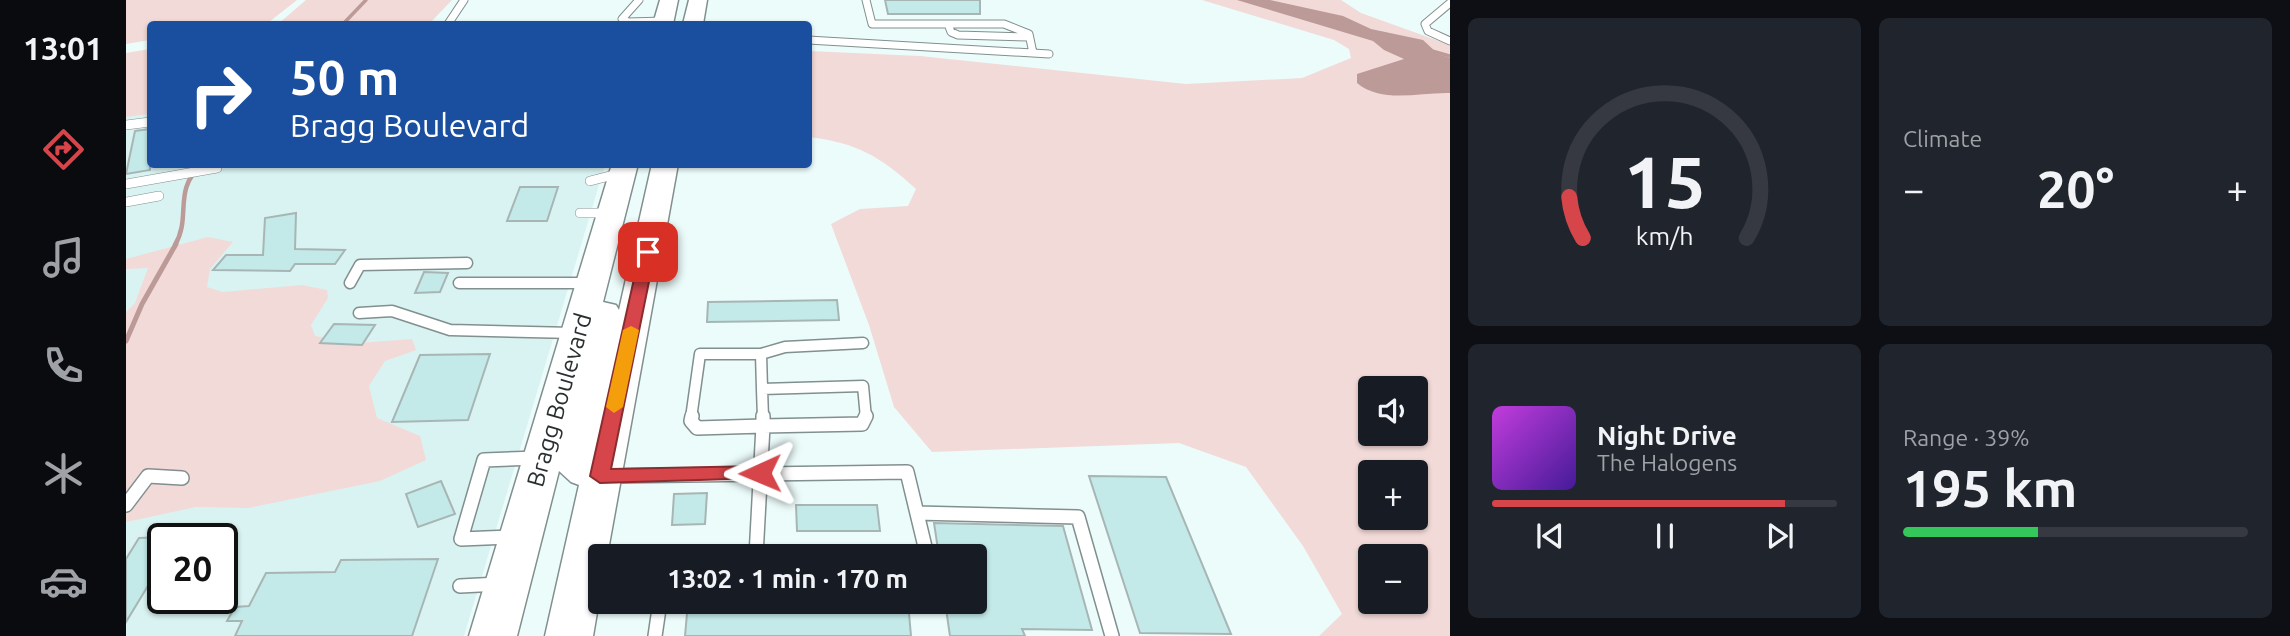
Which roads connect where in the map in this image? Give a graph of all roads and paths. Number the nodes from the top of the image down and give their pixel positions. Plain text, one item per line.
1 (464, 0) edge
2 (639, 0) edge
3 (669, 0) edge
4 (698, 0) edge
5 (866, 0) edge
6 (1450, 3) edge
7 (450, 21) edge
8 (626, 21) edge
9 (664, 21) edge
10 (694, 21) edge
11 (948, 24) junction
12 (1011, 37) junction
13 (1029, 37) junction
14 (812, 40) edge
15 (1450, 41) edge
16 (1013, 52) junction
17 (1034, 53) junction
18 (1049, 54) dead end
19 (147, 122) edge
20 (126, 125) edge
21 (216, 168) edge
22 (624, 168) edge
23 (664, 168) edge
24 (590, 181) dead end
25 (126, 184) edge
26 (159, 196) dead end
27 (126, 202) edge
28 (580, 213) dead end
29 (612, 213) junction
30 (467, 263) dead end
31 (349, 283) dead end
32 (458, 283) dead end
33 (592, 283) junction
34 (359, 313) dead end
35 (577, 333) junction
36 (863, 343) dead end
37 (761, 354) junction
38 (761, 388) junction
39 (763, 427) junction
40 (543, 458) junction
41 (760, 473) junction
42 (600, 476) junction
43 (182, 478) dead end
44 (126, 505) edge
45 (918, 513) junction
46 (521, 537) junction
47 (757, 544) edge
48 (925, 544) edge
49 (508, 583) junction
50 (460, 586) dead end
51 (658, 614) edge
52 (492, 636) edge
53 (569, 636) edge
54 (655, 636) edge
55 (1112, 636) edge

1 - 7 lane
2 - 8 lane
3 - 9 main road
4 - 10 main road
5 - 11 lane
6 - 15 lane
11 - 12 lane
11 - 13 lane
12 - 13 lane
12 - 16 lane
13 - 17 lane
14 - 16 lane
16 - 17 lane
17 - 18 lane
19 - 20 lane
21 - 25 lane
22 - 24 lane
22 - 29 main road, Bragg Boulevard
23 - 42 main road, Bragg Boulevard
26 - 27 lane
28 - 29 lane
29 - 33 main road, Bragg Boulevard
30 - 31 lane
32 - 33 lane
33 - 35 main road, Bragg Boulevard
33 - 42 main road
34 - 35 lane
35 - 40 main road, Bragg Boulevard
36 - 37 lane
37 - 38 lane
37 - 39 lane
38 - 39 lane
38 - 39 lane
39 - 41 lane
40 - 46 main road, Bragg Boulevard
40 - 46 lane
41 - 42 lane
41 - 45 lane
41 - 47 lane
42 - 53 main road, Bragg Boulevard
43 - 44 lane
45 - 48 lane
45 - 55 lane
46 - 49 main road, Bragg Boulevard
49 - 50 lane
49 - 52 main road, Bragg Boulevard
51 - 54 lane

